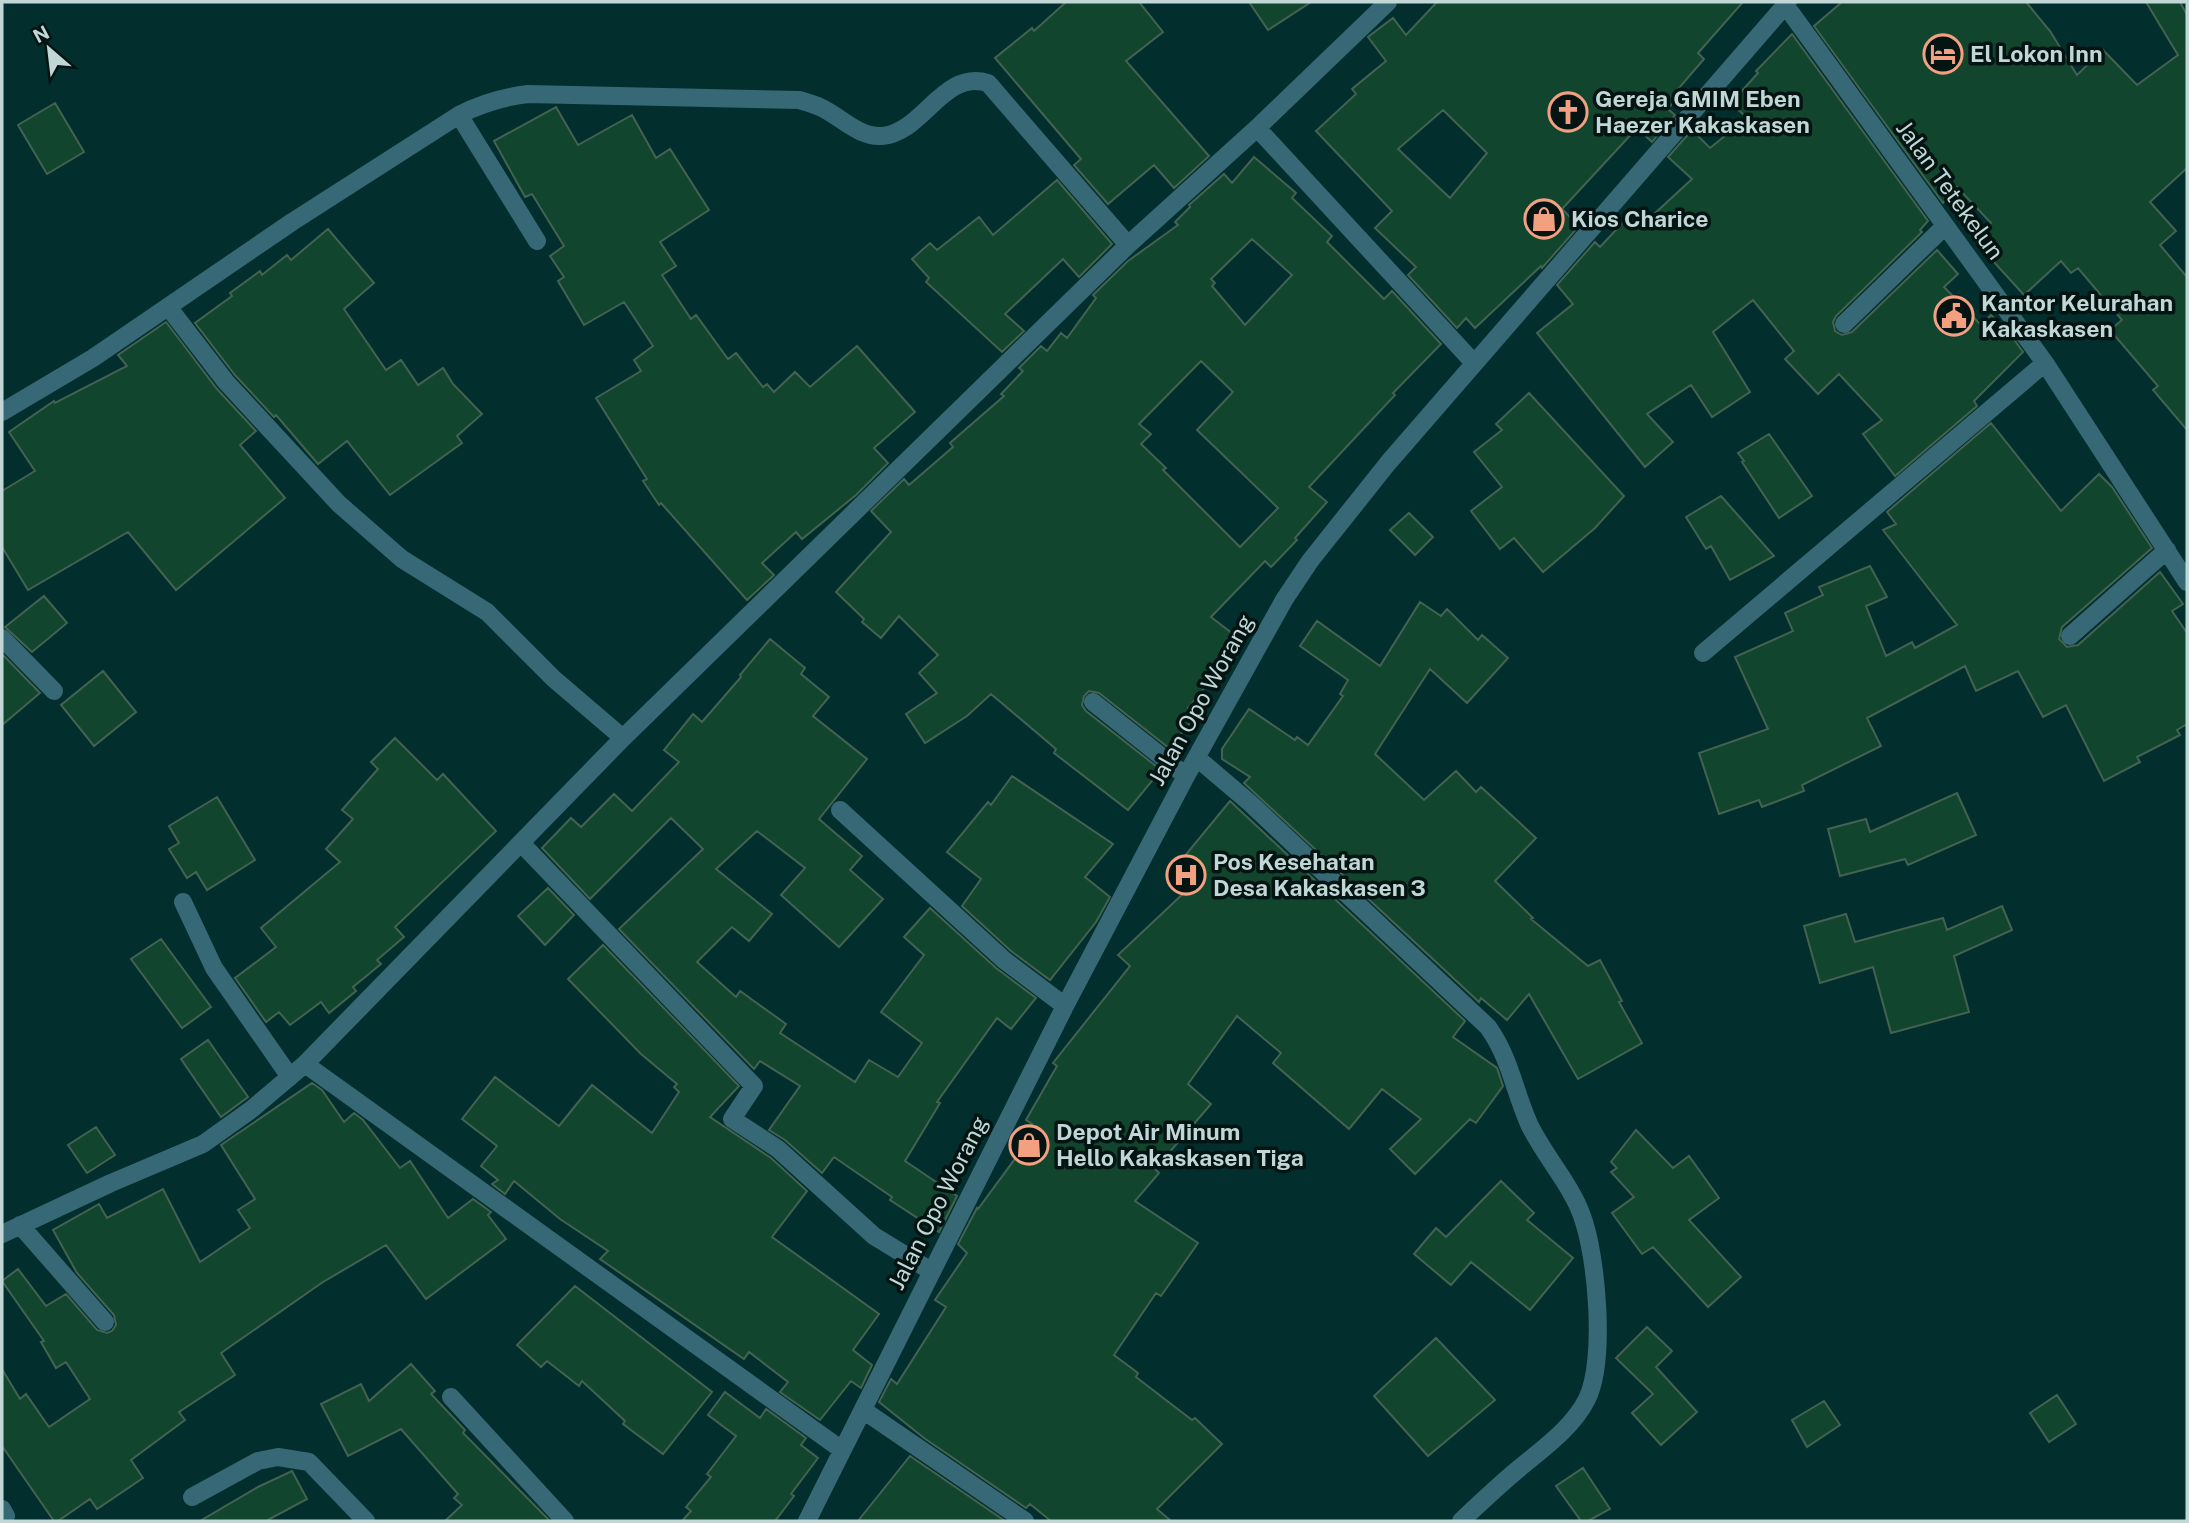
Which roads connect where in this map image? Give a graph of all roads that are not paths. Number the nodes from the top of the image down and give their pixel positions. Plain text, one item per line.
1 (1388, 2) edge
2 (1786, 3) edge
3 (459, 115) junction
4 (1256, 128) junction
5 (1945, 226) junction
6 (537, 241) dead end
7 (1128, 246) junction
8 (169, 308) junction
9 (1844, 324) dead end
10 (1474, 363) junction
11 (2045, 363) junction
12 (2, 412) edge
13 (2167, 550) junction
14 (2187, 582) edge
15 (2070, 636) dead end
16 (2, 638) edge
17 (1703, 653) dead end
18 (54, 691) dead end
19 (1093, 702) dead end
20 (623, 738) junction
21 (1197, 758) junction
22 (1186, 776) junction
23 (840, 810) dead end
24 (521, 843) junction
25 (183, 902) dead end
26 (1065, 1006) junction
27 (305, 1064) junction
28 (290, 1077) junction
29 (20, 1225) junction
30 (2, 1234) edge
31 (932, 1271) junction
32 (106, 1322) dead end
33 (451, 1397) dead end
34 (863, 1410) junction
35 (842, 1450) junction
36 (192, 1497) dead end
37 (366, 1521) edge
38 (565, 1521) edge
39 (807, 1521) edge
40 (1026, 1521) edge
41 (1461, 1521) edge

1 - 4 street
2 - 5 street, Jalan Tetekelun
2 - 10 street, Jalan Opo Worang
3 - 6 street
3 - 7 street
3 - 8 street
4 - 7 street
4 - 10 street
5 - 9 street
5 - 11 street, Jalan Tetekelun
7 - 20 street
8 - 12 street
8 - 20 street
10 - 21 street, Jalan Opo Worang
11 - 13 street, Jalan Tetekelun
11 - 17 street
13 - 14 street, Jalan Tetekelun
13 - 15 street
16 - 18 street
19 - 22 street
20 - 24 street
21 - 22 street, Jalan Opo Worang
21 - 41 street
22 - 26 street, Jalan Opo Worang
23 - 26 street
24 - 27 street
24 - 31 street
25 - 28 street
26 - 31 street, Jalan Opo Worang
27 - 28 street
27 - 35 street
28 - 29 street
29 - 30 street
29 - 32 street
31 - 34 street, Jalan Opo Worang
33 - 38 street
34 - 35 street, Jalan Opo Worang
34 - 40 street
35 - 39 street, Jalan Opo Worang
36 - 37 street

